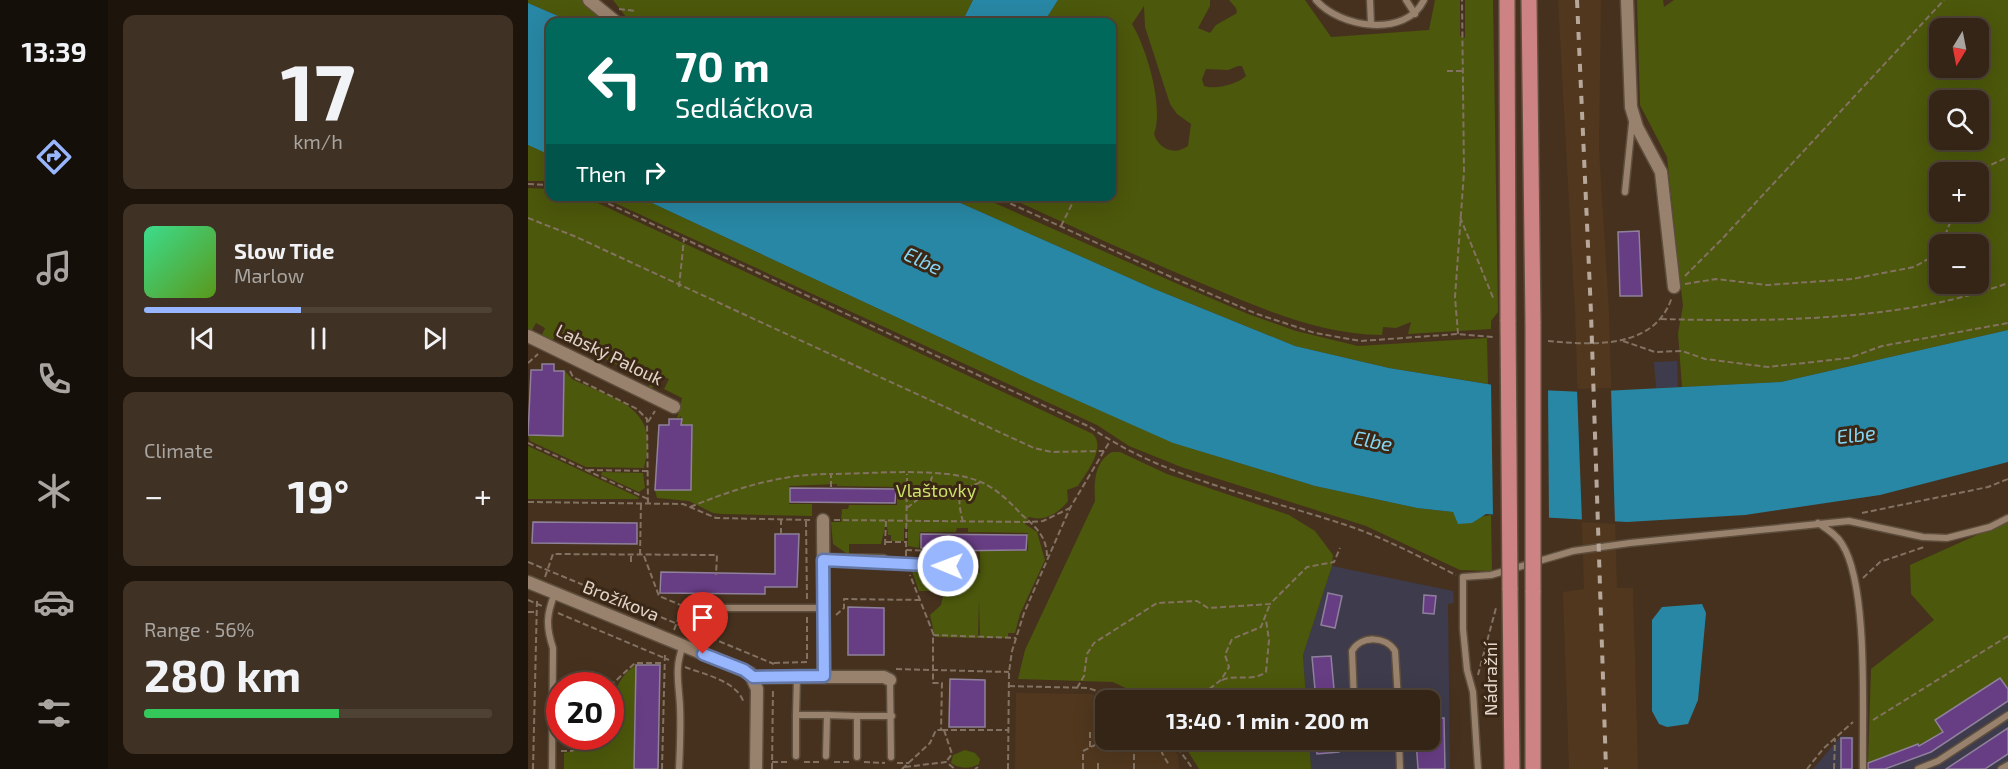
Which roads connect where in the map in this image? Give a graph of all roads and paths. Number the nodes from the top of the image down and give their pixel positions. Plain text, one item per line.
1 (589, 0) edge
2 (1316, 0) edge
3 (1370, 0) edge
4 (1406, 0) edge
5 (1424, 0) edge
6 (1462, 0) edge
7 (1507, 0) edge
8 (1529, 0) edge
9 (1627, 0) edge
10 (1944, 0) edge
11 (1415, 14) junction
12 (611, 18) edge
13 (1371, 24) junction
14 (1447, 71) dead end
15 (1462, 71) junction
16 (1633, 116) junction
17 (2008, 157) edge
18 (1989, 166) edge
19 (528, 184) edge
20 (546, 184) edge
21 (1625, 192) dead end
22 (602, 201) edge
23 (1005, 201) edge
24 (1074, 201) edge
25 (1459, 214) junction
26 (528, 218) edge
27 (1061, 227) junction
28 (684, 239) junction
29 (1929, 259) edge
30 (2008, 284) edge
31 (1674, 286) junction
32 (679, 287) junction
33 (1494, 301) dead end
34 (1661, 319) junction
35 (2008, 323) edge
36 (1458, 334) junction
37 (528, 336) edge
38 (1498, 337) dead end
39 (1543, 341) dead end
40 (1622, 341) junction
41 (546, 355) dead end
42 (528, 363) edge
43 (567, 365) dead end
44 (674, 406) dead end
45 (1110, 441) junction
46 (528, 443) edge
47 (1104, 451) junction
48 (587, 470) junction
49 (648, 471) junction
50 (831, 474) junction
51 (907, 474) junction
52 (933, 474) junction
53 (2008, 479) edge
54 (981, 482) junction
55 (831, 486) dead end
56 (648, 501) junction
57 (528, 502) edge
58 (641, 503) junction
59 (690, 507) junction
60 (907, 508) junction
61 (1070, 508) junction
62 (1852, 516) dead end
63 (1025, 517) junction
64 (2008, 518) edge
65 (781, 519) junction
66 (806, 520) junction
67 (823, 520) junction
68 (886, 521) junction
69 (906, 521) junction
70 (963, 522) junction
71 (1022, 522) junction
72 (1030, 522) junction
73 (1818, 523) junction
74 (781, 534) dead end
75 (906, 542) junction
76 (1925, 546) dead end
77 (1340, 548) dead end
78 (906, 550) junction
79 (948, 552) dead end
80 (631, 555) junction
81 (642, 555) junction
82 (1047, 559) junction
83 (823, 560) junction
84 (883, 561) joint
85 (528, 562) edge
86 (631, 565) dead end
87 (950, 566) dead end
88 (908, 568) junction
89 (548, 569) junction
90 (716, 575) dead end
91 (1463, 577) junction
92 (528, 582) edge
93 (1858, 592) junction
94 (555, 593) junction
95 (528, 600) edge
96 (921, 600) junction
97 (536, 604) junction
98 (1270, 604) junction
99 (1496, 605) dead end
100 (683, 606) junction
101 (707, 608) joint
102 (807, 608) junction
103 (824, 608) junction
104 (549, 609) junction
105 (528, 612) edge
106 (536, 612) junction
107 (1266, 617) junction
108 (833, 619) dead end
109 (676, 623) junction
110 (933, 636) junction
111 (2008, 636) edge
112 (1016, 638) junction
113 (683, 645) junction
114 (663, 657) junction
115 (663, 663) junction
116 (677, 663) junction
117 (933, 670) junction
118 (1009, 672) junction
119 (624, 673) edge
120 (767, 673) junction
121 (891, 674) junction
122 (797, 676) junction
123 (824, 676) junction
124 (1221, 680) junction
125 (1009, 686) junction
126 (1077, 688) junction
127 (1098, 690) edge
128 (1208, 690) edge
129 (1354, 690) edge
130 (1397, 690) edge
131 (1473, 692) junction
132 (744, 713) dead end
133 (1862, 714) junction
134 (796, 715) junction
135 (827, 715) junction
136 (2008, 715) edge
137 (857, 716) junction
138 (892, 716) junction
139 (1863, 727) junction
140 (1090, 729) dead end
141 (943, 730) junction
142 (1008, 730) junction
143 (1835, 738) junction
144 (1095, 745) edge
145 (1090, 747) junction
146 (572, 750) edge
147 (1134, 750) edge
148 (1162, 750) edge
149 (1179, 750) edge
150 (1399, 750) edge
151 (552, 751) junction
152 (796, 756) dead end
153 (826, 756) dead end
154 (857, 757) dead end
155 (891, 757) dead end
156 (946, 762) junction
157 (1098, 763) dead end
158 (1169, 765) dead end
159 (2008, 765) edge
160 (533, 769) edge
161 (552, 769) edge
162 (662, 769) edge
163 (679, 769) edge
164 (756, 769) edge
165 (772, 769) edge
166 (902, 769) edge
167 (955, 769) edge
168 (1008, 769) edge
169 (1083, 769) edge
170 (1098, 769) edge
171 (1134, 769) edge
172 (1193, 769) edge
173 (1400, 769) edge
174 (1478, 769) edge
175 (1512, 769) edge
176 (1533, 769) edge
177 (1807, 769) edge
178 (1834, 769) edge
179 (1863, 769) edge
180 (1918, 769) edge
181 (2001, 769) edge

1 - 12 street
2 - 13 lane
3 - 13 lane
4 - 11 lane
5 - 11 lane
6 - 15 path
7 - 175 main road, Nádražní, bridge
8 - 176 main road, bridge
9 - 16 street
10 - 31 path
11 - 13 lane
14 - 15 path
15 - 25 path
16 - 21 lane
16 - 31 street
17 - 18 path
19 - 20 path
22 - 28 path
23 - 27 path
24 - 27 path
25 - 33 path
25 - 36 path
26 - 32 path
27 - 36 path
28 - 32 path
28 - 45 path
29 - 31 path
30 - 34 path
31 - 34 path
32 - 47 path
34 - 40 path
35 - 40 path
36 - 38 path
37 - 44 street, Labský Palouk
39 - 40 path
41 - 42 path
43 - 49 path
45 - 47 path
45 - 91 path
46 - 48 path
47 - 61 path
48 - 49 path
48 - 56 path
49 - 56 path
50 - 51 path
50 - 55 path
50 - 59 path
51 - 52 path
51 - 60 path
52 - 54 path
52 - 60 path
53 - 62 path
54 - 63 path
54 - 70 path
56 - 58 path
56 - 59 path
57 - 58 path
58 - 81 path
59 - 65 path
60 - 69 path
61 - 72 path
61 - 82 path
63 - 71 path
63 - 72 path
64 - 73 lane
65 - 66 path
65 - 74 path
66 - 67 path
66 - 102 path
67 - 68 path
67 - 83 street
68 - 69 path
68 - 75 path
69 - 70 path
69 - 75 path
70 - 71 path
71 - 72 path
72 - 82 path
73 - 91 lane
73 - 93 lane
75 - 78 path
76 - 93 path
77 - 98 path
78 - 79 path
78 - 88 path
80 - 81 path
80 - 86 path
80 - 89 path
81 - 90 path
81 - 100 path
82 - 112 path
83 - 84 street
83 - 103 street
84 - 88 lane
85 - 89 path
87 - 88 lane
88 - 96 path
89 - 109 path
91 - 131 lane
92 - 94 street, Brožíkova
93 - 133 lane
94 - 104 lane, Brožíkova
94 - 113 street, Brožíkova
95 - 97 path
96 - 108 path
96 - 110 path
97 - 104 path
97 - 106 path
98 - 107 path
98 - 126 path
99 - 131 path
100 - 101 path
100 - 109 path
101 - 102 lane
102 - 103 lane
102 - 120 path
103 - 123 street
104 - 114 path
104 - 151 lane, Brožíkova
105 - 106 path
106 - 160 path
107 - 124 path
107 - 124 path
109 - 120 path
110 - 112 path
110 - 117 path
111 - 139 path
112 - 118 path
113 - 116 lane
113 - 120 street, Brožíkova
114 - 115 path
114 - 116 path
115 - 119 path
115 - 162 path
116 - 132 path
116 - 163 lane
117 - 118 path
117 - 121 path
117 - 141 path
118 - 125 path
120 - 122 street
120 - 164 street
120 - 165 path
121 - 123 street
121 - 138 lane
122 - 123 street
122 - 134 lane
124 - 128 path
125 - 126 path
125 - 142 path
126 - 127 path
129 - 130 lane
131 - 174 lane
133 - 139 lane
133 - 143 path
134 - 135 lane
134 - 152 lane
135 - 137 lane
135 - 153 lane
136 - 180 lane
137 - 138 lane
137 - 154 lane
138 - 155 lane
139 - 179 lane
140 - 145 path
141 - 142 path
141 - 156 path
141 - 166 path
142 - 168 path
143 - 177 path
143 - 178 path
144 - 145 path
145 - 169 path
146 - 151 path
147 - 171 path
148 - 158 path
149 - 172 path
150 - 173 lane
151 - 161 lane, Brožíkova
156 - 166 path
156 - 167 path
157 - 170 path
159 - 181 lane

